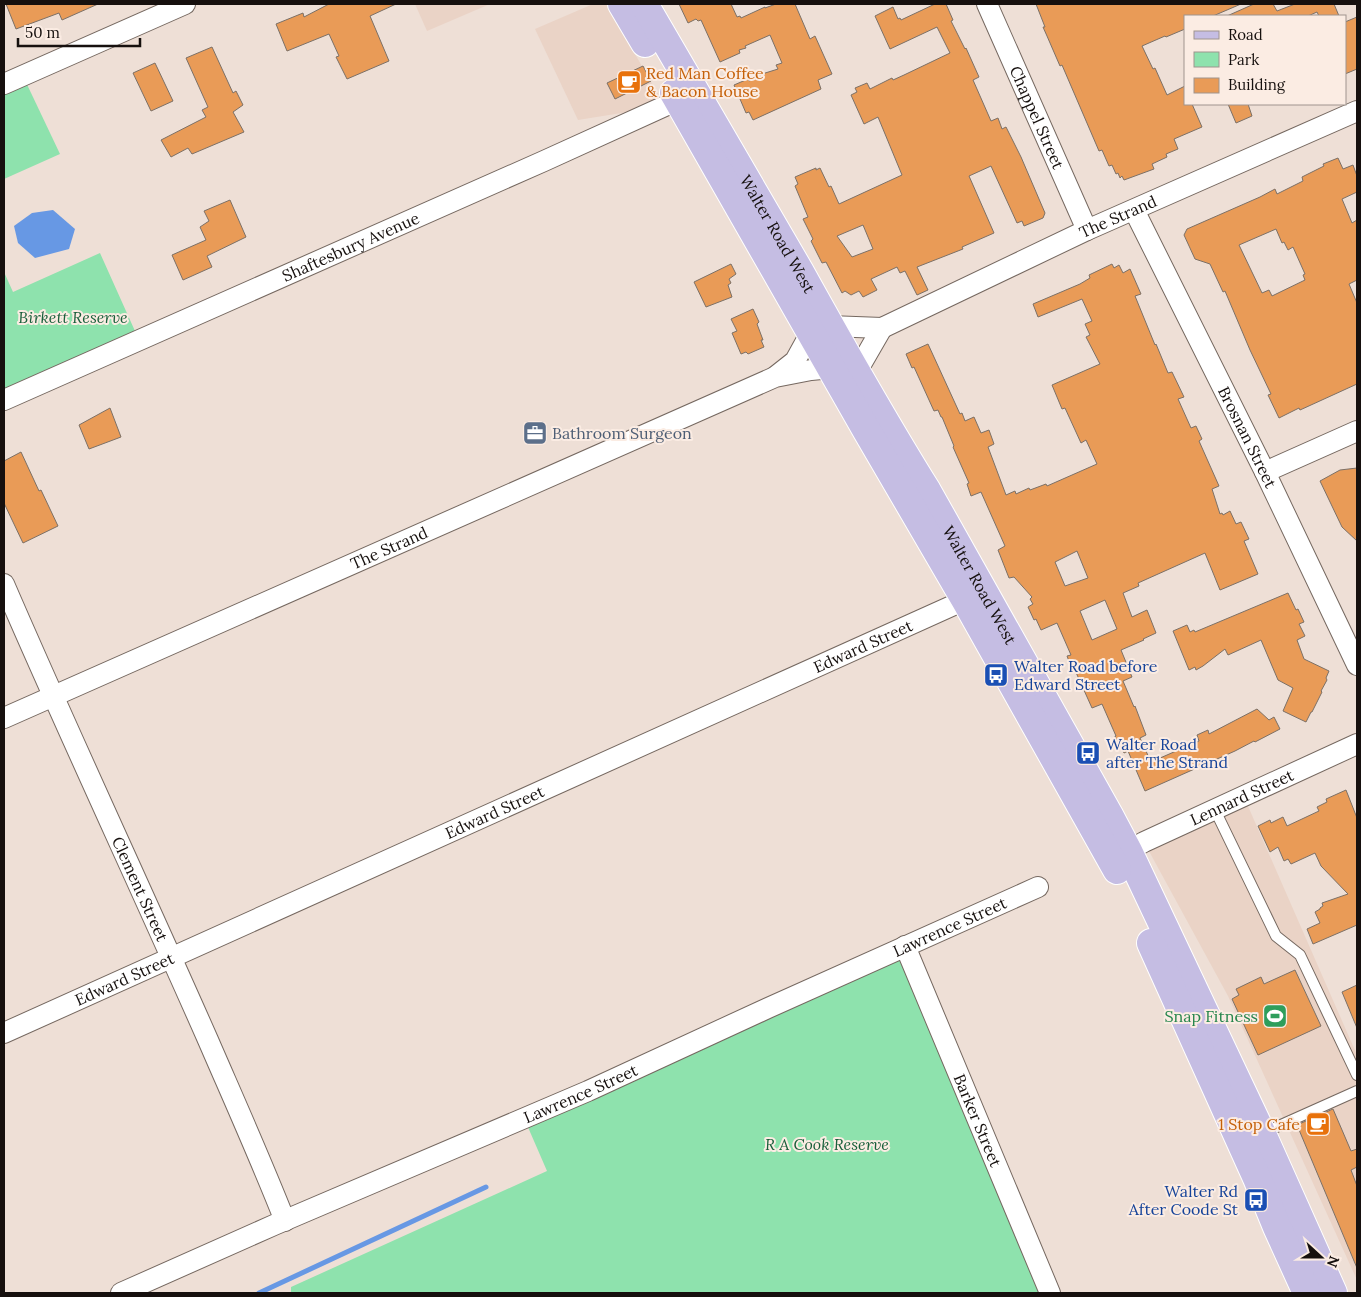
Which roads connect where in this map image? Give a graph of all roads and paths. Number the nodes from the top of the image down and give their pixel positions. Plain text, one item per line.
1 (185, 4) edge
2 (622, 4) edge
3 (644, 4) edge
4 (986, 4) edge
5 (4, 84) edge
6 (686, 95) junction
7 (1357, 111) edge
8 (1134, 210) junction
9 (1087, 230) junction
10 (882, 328) junction
11 (820, 329) junction
12 (844, 370) junction
13 (775, 377) junction
14 (4, 400) edge
15 (1357, 431) edge
16 (1265, 472) junction
17 (4, 584) edge
18 (975, 596) junction
19 (1357, 665) edge
20 (53, 696) junction
21 (4, 718) edge
22 (1357, 744) edge
23 (1215, 810) junction
24 (1128, 851) junction
25 (1038, 886) dead end
26 (906, 946) junction
27 (171, 957) junction
28 (4, 1033) edge
29 (1357, 1075) edge
30 (1357, 1090) edge
31 (1262, 1134) junction
32 (285, 1221) junction
33 (121, 1293) edge
34 (1050, 1293) edge
35 (1307, 1293) edge
36 (1334, 1293) edge

1 - 5 street
2 - 6 main road, Walter Road West
3 - 6 main road, Walter Road West
4 - 9 street, Chappel Street
6 - 11 main road, Walter Road West
6 - 14 street, Shaftesbury Avenue
7 - 8 street, The Strand
8 - 9 street, The Strand
8 - 16 street, Brosnan Street
9 - 10 street, The Strand
10 - 11 street, The Strand
10 - 12 street
11 - 12 main road, Walter Road West
11 - 13 street, The Strand
12 - 13 street, The Strand
12 - 18 main road, Walter Road West
13 - 20 street, The Strand
15 - 16 street
16 - 19 street, Brosnan Street
17 - 20 street, Clement Street
18 - 24 main road, Walter Road West
18 - 27 street, Edward Street
18 - 35 main road, Walter Road West
20 - 21 street, The Strand
20 - 27 street, Clement Street
22 - 23 street, Lennard Street
23 - 24 street, Lennard Street
23 - 29 lane
24 - 31 main road, Walter Road West
25 - 26 street, Lawrence Street
26 - 32 street, Lawrence Street
26 - 34 street, Barker Street
27 - 28 street, Edward Street
27 - 32 street, Clement Street
30 - 31 lane
31 - 36 main road, Walter Road West
32 - 33 street, Lawrence Street

